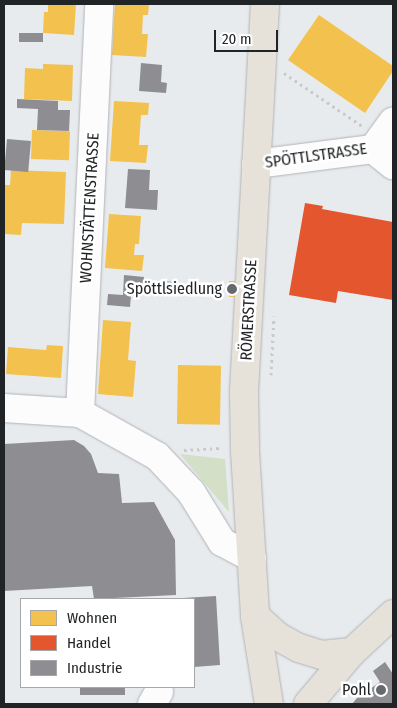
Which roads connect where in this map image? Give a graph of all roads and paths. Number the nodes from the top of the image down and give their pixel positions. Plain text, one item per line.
1 (99, 4) edge
2 (265, 4) edge
3 (281, 81) dead end
4 (385, 144) edge
5 (256, 164) junction
6 (266, 318) junction
7 (271, 377) dead end
8 (4, 408) edge
9 (80, 413) junction
10 (223, 448) dead end
11 (179, 450) dead end
12 (252, 558) junction
13 (393, 614) edge
14 (255, 616) junction
15 (352, 652) junction
16 (269, 704) edge
17 (308, 704) edge

1 - 9 street, WOHNSTÄTTENSTRASSE
2 - 5 main road, RÖMERSTRASSE
3 - 4 path
4 - 5 street, SPÖTTLSTRASSE
5 - 6 main road, RÖMERSTRASSE
6 - 7 path
6 - 12 main road, RÖMERSTRASSE
8 - 9 street
9 - 12 street
10 - 11 path
12 - 14 main road, RÖMERSTRASSE
13 - 15 main road
14 - 15 main road
14 - 16 main road, RÖMERSTRASSE
15 - 17 main road

